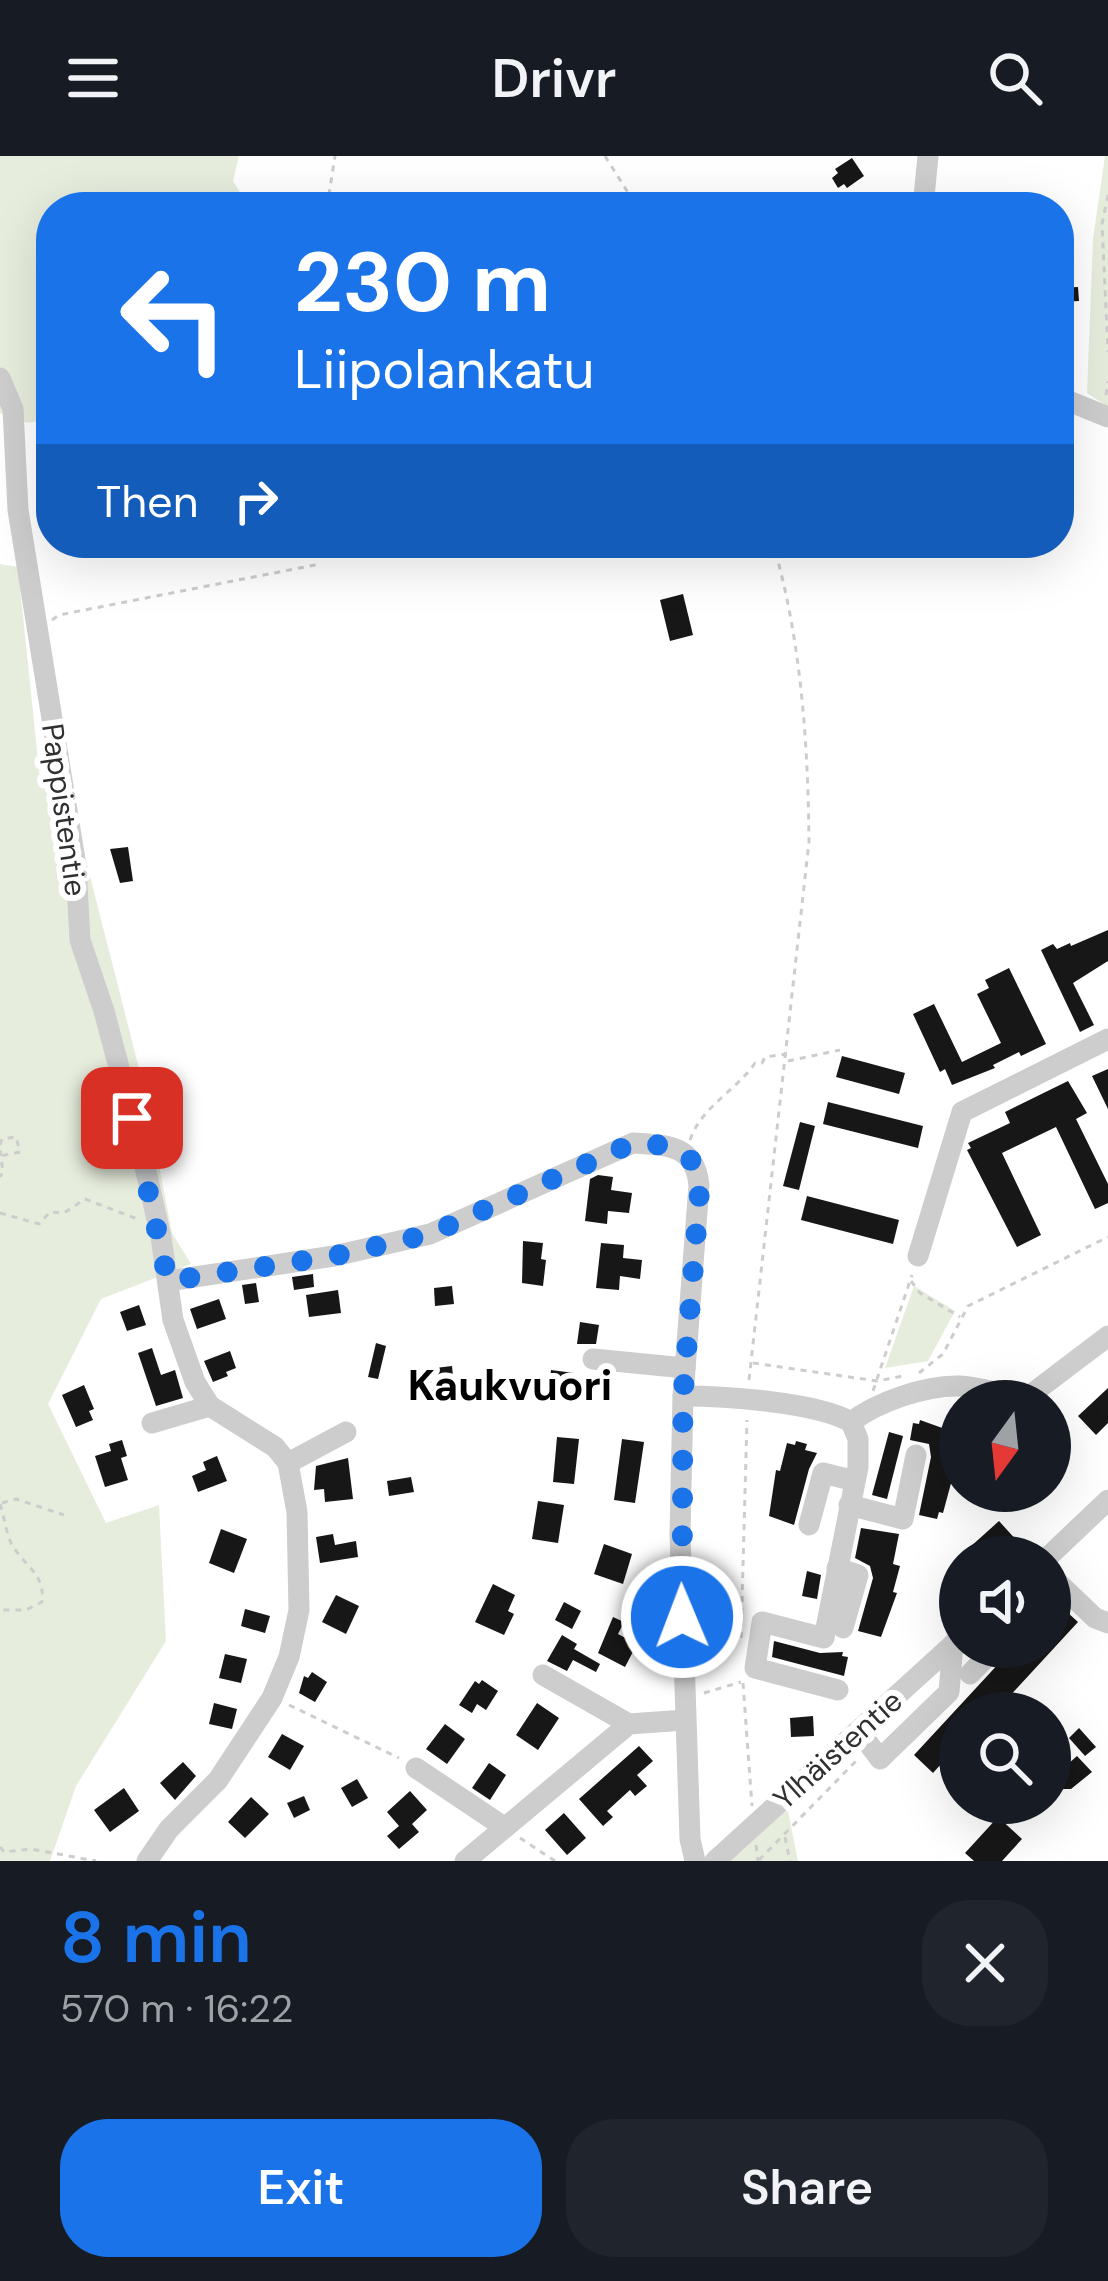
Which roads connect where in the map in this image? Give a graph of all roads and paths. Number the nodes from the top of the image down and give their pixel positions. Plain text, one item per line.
1 (335, 156) edge
2 (605, 156) edge
3 (928, 156) edge
4 (329, 192) edge
5 (628, 192) edge
6 (924, 192) edge
7 (1108, 195) edge
8 (1106, 300) edge
9 (1108, 352) edge
10 (0, 378) edge
11 (1074, 403) edge
12 (1108, 417) edge
13 (777, 558) edge
14 (320, 564) dead end
15 (37, 634) junction
16 (1108, 1039) edge
17 (840, 1050) dead end
18 (788, 1054) junction
19 (786, 1062) junction
20 (1, 1151) edge
21 (686, 1153) junction
22 (0, 1178) edge
23 (0, 1214) edge
24 (160, 1231) junction
25 (1108, 1237) edge
26 (918, 1256) joint
27 (910, 1280) junction
28 (168, 1281) junction
29 (961, 1317) junction
30 (1108, 1336) edge
31 (593, 1359) dead end
32 (751, 1363) junction
33 (685, 1368) junction
34 (1050, 1380) edge
35 (877, 1381) junction
36 (939, 1390) edge
37 (683, 1396) junction
38 (747, 1399) junction
39 (210, 1406) junction
40 (858, 1417) junction
41 (152, 1424) dead end
42 (346, 1432) dead end
43 (916, 1455) dead end
44 (289, 1463) junction
45 (855, 1481) junction
46 (1108, 1500) edge
47 (0, 1504) edge
48 (849, 1505) junction
49 (64, 1515) dead end
50 (809, 1525) dead end
51 (1070, 1536) edge
52 (837, 1568) junction
53 (1071, 1595) edge
54 (0, 1610) edge
55 (1108, 1623) edge
56 (844, 1628) dead end
57 (741, 1636) dead end
58 (939, 1658) edge
59 (953, 1668) edge
60 (976, 1668) edge
61 (970, 1674) dead end
62 (543, 1675) dead end
63 (838, 1690) dead end
64 (272, 1698) junction
65 (684, 1709) junction
66 (629, 1724) junction
67 (859, 1731) junction
68 (416, 1768) joint
69 (753, 1826) junction
70 (504, 1827) junction
71 (784, 1835) dead end
72 (0, 1847) edge
73 (96, 1861) edge
74 (147, 1861) edge
75 (465, 1861) edge
76 (555, 1861) edge
77 (695, 1861) edge
78 (715, 1861) edge
79 (758, 1861) edge
80 (790, 1861) edge

1 - 4 path
2 - 5 path
3 - 6 street
7 - 8 path
8 - 9 path
10 - 15 street, Pappistentie
11 - 12 street
13 - 18 path
14 - 15 path
15 - 24 street, Pappistentie
16 - 26 street
17 - 19 path
18 - 19 path
18 - 21 path
19 - 32 path
20 - 22 path
21 - 28 street
21 - 33 street
23 - 24 path
24 - 28 street, Pappistentie
25 - 29 path
26 - 27 path
27 - 29 path
27 - 35 path
28 - 39 street, Pappistentie
29 - 35 path
30 - 34 street
31 - 33 street
32 - 35 path
32 - 38 path
33 - 37 street
35 - 40 path
36 - 40 street
37 - 38 street
37 - 65 street
38 - 40 street
38 - 57 path
39 - 41 street
39 - 44 street
40 - 45 street
42 - 44 street
43 - 48 street
44 - 64 street
45 - 48 street
45 - 50 street
46 - 51 street
47 - 49 path
47 - 54 path
48 - 52 street
52 - 56 street
52 - 63 street
53 - 55 street
58 - 67 street, Ylhäistentie
59 - 67 street
60 - 61 street
62 - 66 street
64 - 68 path
64 - 74 street
65 - 66 street
65 - 69 path
65 - 77 street
66 - 70 street
67 - 69 street, Ylhäistentie
68 - 70 street
69 - 78 street, Ylhäistentie
69 - 79 path
70 - 75 street
70 - 76 path
71 - 80 path
72 - 73 path

